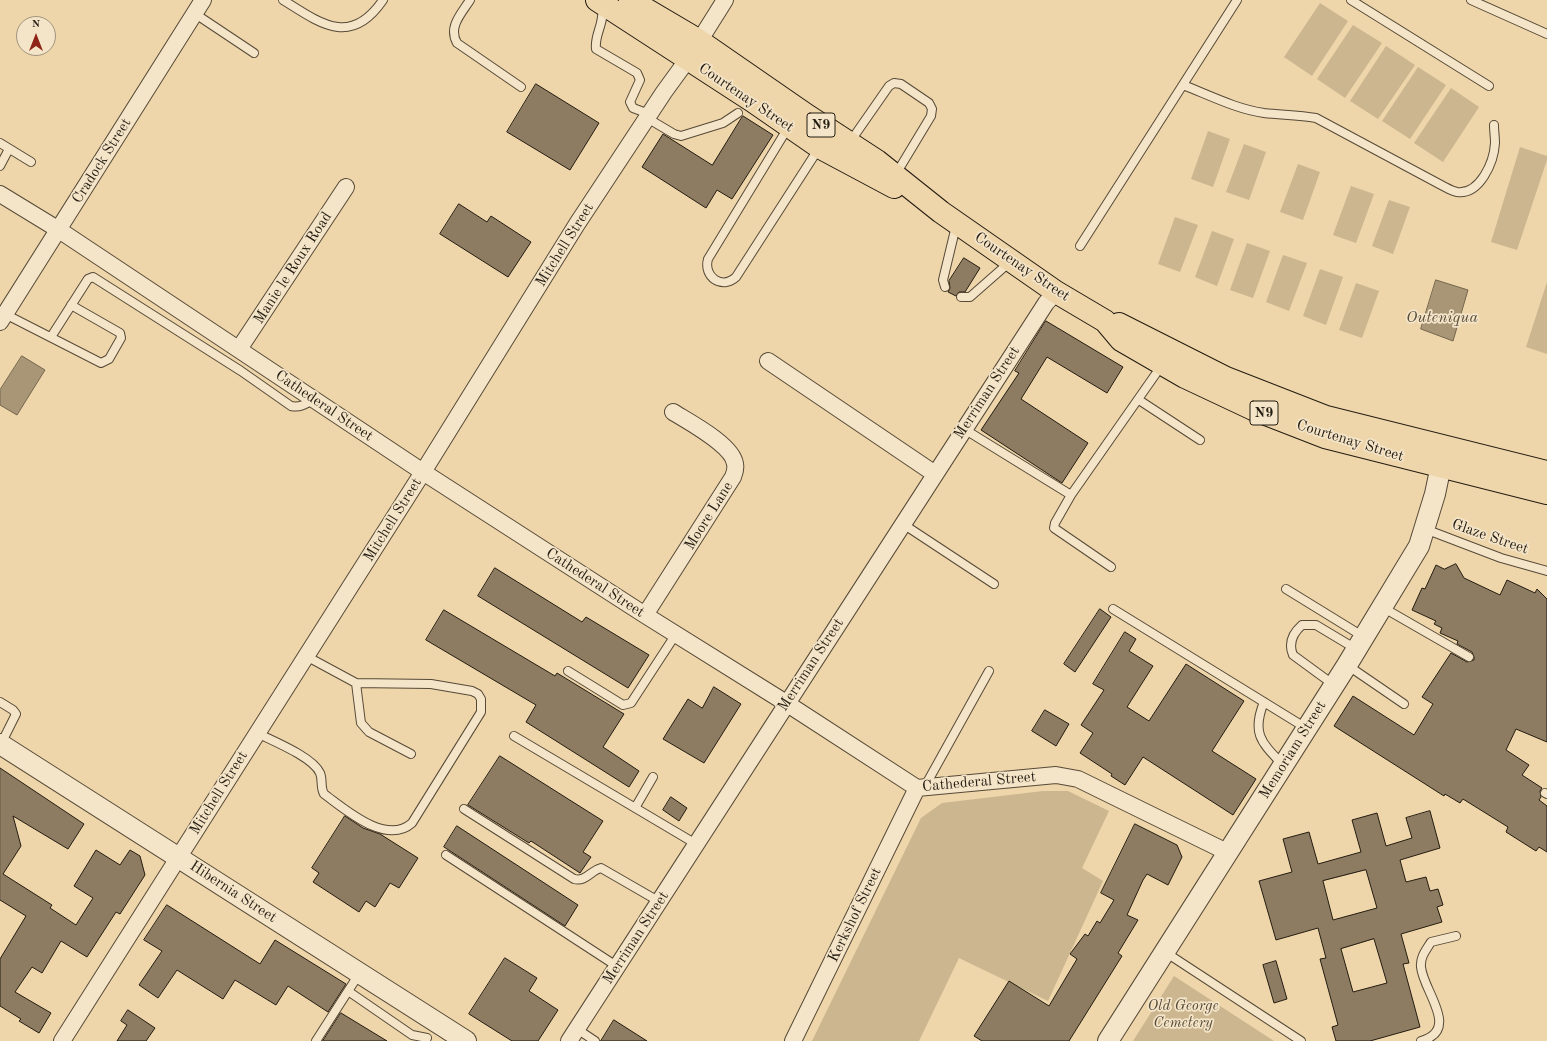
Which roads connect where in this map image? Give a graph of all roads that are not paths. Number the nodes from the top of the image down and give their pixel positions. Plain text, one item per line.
1 (283, 0) edge
2 (383, 0) edge
3 (470, 0) edge
4 (725, 0) edge
5 (1237, 0) edge
6 (1351, 0) edge
7 (1471, 0) edge
8 (600, 1) edge
9 (637, 2) edge
10 (198, 7) edge
11 (1547, 34) edge
12 (693, 50) junction
13 (254, 53) dead end
14 (1183, 85) junction
15 (1489, 86) dead end
16 (521, 87) dead end
17 (738, 113) dead end
18 (648, 116) junction
19 (1494, 125) dead end
20 (788, 126) junction
21 (0, 143) edge
22 (849, 143) junction
23 (819, 147) junction
24 (9, 149) junction
25 (31, 162) dead end
26 (0, 166) edge
27 (895, 175) junction
28 (346, 187) dead end
29 (0, 194) edge
30 (949, 217) junction
31 (59, 230) junction
32 (1080, 246) dead end
33 (1012, 261) junction
34 (945, 287) dead end
35 (1056, 292) junction
36 (961, 297) dead end
37 (71, 305) junction
38 (3, 318) edge
39 (1105, 321) junction
40 (51, 337) junction
41 (240, 349) junction
42 (768, 361) dead end
43 (1162, 364) junction
44 (314, 399) junction
45 (1139, 400) junction
46 (673, 412) dead end
47 (964, 429) junction
48 (1200, 440) dead end
49 (1446, 446) junction
50 (1440, 467) junction
51 (423, 472) junction
52 (1547, 472) edge
53 (935, 474) junction
54 (1547, 493) edge
55 (1071, 495) junction
56 (903, 524) junction
57 (1425, 529) junction
58 (1110, 567) dead end
59 (1547, 571) edge
60 (994, 584) dead end
61 (1286, 590) dead end
62 (1382, 607) junction
63 (1113, 609) dead end
64 (645, 615) junction
65 (676, 634) junction
66 (1356, 650) junction
67 (306, 656) junction
68 (1469, 657) dead end
69 (568, 671) dead end
70 (989, 671) dead end
71 (356, 683) junction
72 (1334, 685) junction
73 (0, 702) edge
74 (1264, 702) junction
75 (786, 703) junction
76 (1404, 704) dead end
77 (1307, 728) junction
78 (257, 733) junction
79 (514, 736) dead end
80 (0, 744) edge
81 (411, 754) dead end
82 (1284, 766) junction
83 (653, 777) dead end
84 (921, 788) junction
85 (635, 808) junction
86 (464, 809) dead end
87 (696, 844) junction
88 (1229, 853) junction
89 (446, 855) dead end
90 (179, 857) junction
91 (660, 902) junction
92 (1456, 936) dead end
93 (1165, 952) junction
94 (618, 967) junction
95 (360, 973) junction
96 (348, 991) junction
97 (430, 1032) edge
98 (573, 1035) edge
99 (1113, 1040) edge
100 (62, 1041) edge
101 (316, 1041) edge
102 (466, 1041) edge
103 (595, 1041) edge
104 (793, 1041) edge
105 (1301, 1041) edge
106 (1421, 1041) edge

1 - 2 lane
3 - 16 lane
4 - 12 street, Mitchell Street
5 - 14 lane
6 - 15 lane
7 - 11 lane
8 - 12 highway, Courtenay Street / N9
8 - 18 lane
9 - 12 highway, Courtenay Street / N9
10 - 13 lane
10 - 31 street, Cradock Street
12 - 18 street, Mitchell Street
12 - 20 highway, Courtenay Street / N9
12 - 22 highway, Courtenay Street / N9
14 - 19 lane
14 - 32 lane
17 - 18 lane
18 - 51 street, Mitchell Street
20 - 23 highway, Courtenay Street / N9
20 - 23 lane
21 - 24 lane
22 - 27 highway, Courtenay Street / N9
22 - 27 lane
23 - 30 highway, Courtenay Street / N9
24 - 25 lane
24 - 26 lane
27 - 30 highway, Courtenay Street / N9
28 - 41 street, Manie le Roux Road
29 - 31 street, Cathederal Street
30 - 33 highway, Courtenay Street / N9
30 - 34 lane
31 - 38 street, Cradock Street
31 - 41 street, Cathederal Street
33 - 35 highway, Courtenay Street / N9
33 - 36 lane
35 - 39 highway, Courtenay Street / N9
35 - 47 street, Merriman Street
37 - 40 lane
37 - 40 lane
37 - 44 lane
38 - 40 lane
39 - 43 highway, Courtenay Street / N9
39 - 49 highway, Courtenay Street / N9
41 - 44 street, Cathederal Street
42 - 53 street
43 - 45 lane
43 - 50 highway, Courtenay Street / N9
44 - 51 street, Cathederal Street
45 - 48 lane
45 - 55 lane
46 - 64 street, Moore Lane
47 - 53 street, Merriman Street
47 - 55 lane
49 - 50 street, Memoriam Street
49 - 52 highway, Courtenay Street / N9
50 - 54 highway, Courtenay Street / N9
50 - 57 street, Memoriam Street
51 - 64 street, Cathederal Street
51 - 67 street, Mitchell Street
53 - 56 street, Merriman Street
55 - 58 lane
56 - 60 lane
56 - 75 street, Merriman Street
57 - 59 lane, Glaze Street
57 - 62 street, Memoriam Street
61 - 66 lane
62 - 66 street, Memoriam Street
62 - 68 lane
63 - 74 lane
64 - 65 street, Cathederal Street
65 - 69 lane
65 - 75 street, Cathederal Street
66 - 72 street, Memoriam Street
66 - 72 lane
66 - 76 lane
67 - 71 lane
67 - 78 street, Mitchell Street
70 - 84 lane
71 - 78 lane
71 - 81 lane
72 - 77 street, Memoriam Street
73 - 80 lane
74 - 77 lane
74 - 82 lane
75 - 84 street, Cathederal Street
75 - 87 street, Merriman Street
77 - 82 street, Memoriam Street
78 - 90 street, Mitchell Street
79 - 85 lane
80 - 90 street, Hibernia Street
82 - 88 street, Memoriam Street
83 - 85 lane
84 - 88 street, Cathederal Street
84 - 104 street, Kerkshof Street
85 - 87 lane
86 - 91 lane
87 - 91 street, Merriman Street
88 - 93 street, Memoriam Street
89 - 94 lane
90 - 95 street, Hibernia Street
90 - 100 street, Mitchell Street
91 - 94 street, Merriman Street
92 - 106 lane
93 - 99 street, Memoriam Street
93 - 105 lane
94 - 98 street, Merriman Street
95 - 96 lane
95 - 97 street, Hibernia Street
96 - 97 lane
96 - 101 lane
97 - 102 street, Hibernia Street
98 - 103 lane

